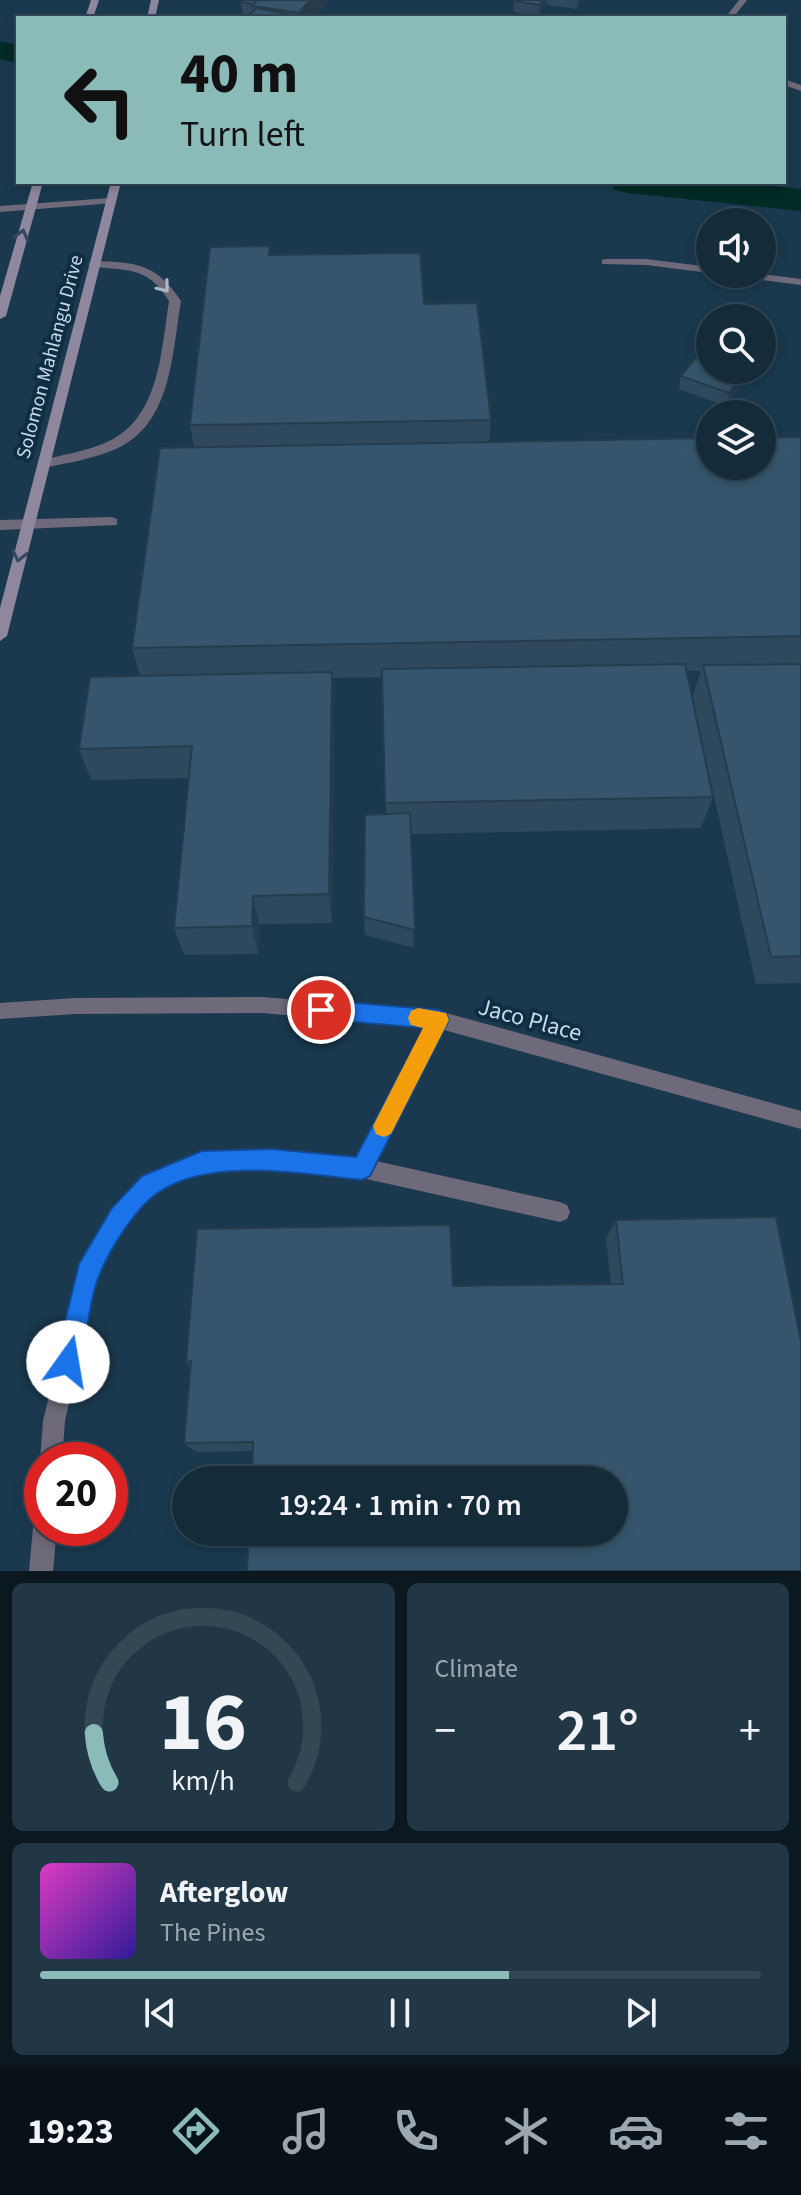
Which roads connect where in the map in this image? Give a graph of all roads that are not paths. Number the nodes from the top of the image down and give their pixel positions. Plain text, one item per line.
1 (95, 0) edge
2 (743, 0) edge
3 (90, 16) edge
4 (731, 16) edge
5 (37, 184) edge
6 (115, 184) edge
7 (110, 201) junction
8 (30, 207) junction
9 (0, 209) edge
10 (606, 262) dead end
11 (94, 264) junction
12 (696, 268) edge
13 (776, 279) edge
14 (801, 282) edge
15 (0, 316) edge
16 (43, 464) junction
17 (112, 522) dead end
18 (27, 524) junction
19 (0, 525) edge
20 (0, 636) edge
21 (0, 1011) edge
22 (439, 1020) junction
23 (801, 1120) edge
24 (362, 1168) junction
25 (560, 1212) dead end
26 (52, 1442) edge
27 (43, 1546) edge
28 (41, 1571) edge

1 - 3 main road
2 - 4 lane
5 - 8 main road
6 - 7 main road, Solomon Mahlangu Drive
7 - 8 lane
7 - 11 main road, Solomon Mahlangu Drive
8 - 9 lane
15 -> 8 main road
10 - 12 lane
11 - 16 main road, Solomon Mahlangu Drive
11 -> 16 lane
13 - 14 lane
16 - 18 main road, Solomon Mahlangu Drive
17 - 18 lane
18 - 19 lane
18 -> 20 main road, Solomon Mahlangu Drive
21 - 22 lane, Jaco Place
22 - 23 lane, Jaco Place
22 - 24 lane
24 - 25 lane
24 - 26 lane
27 - 28 lane

